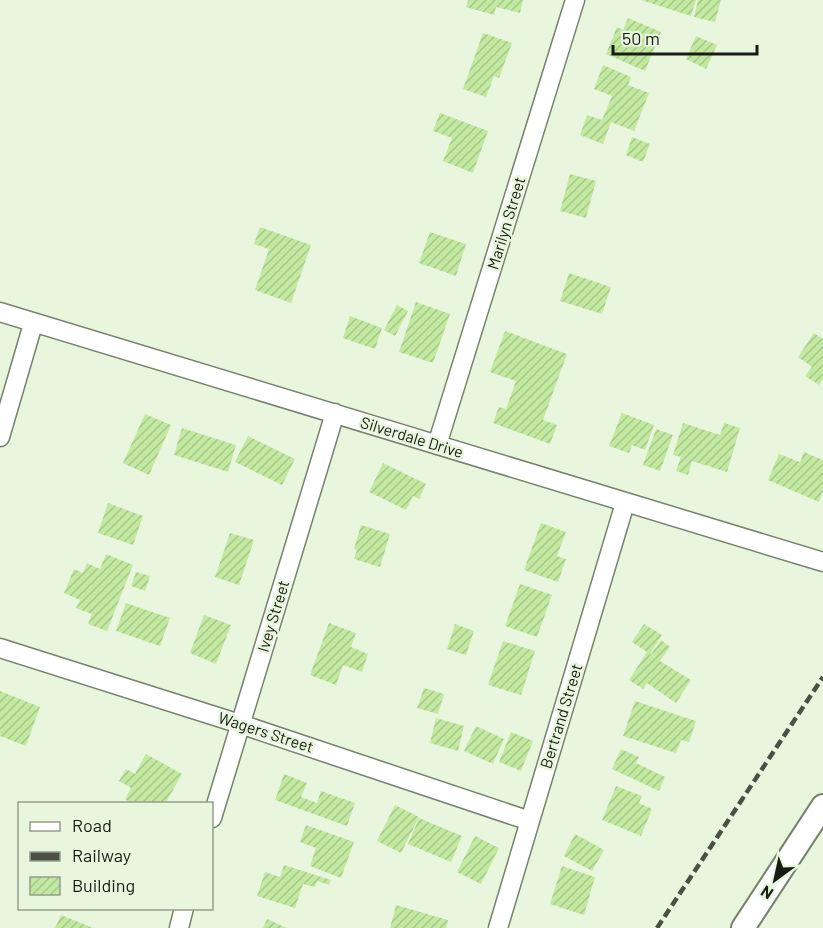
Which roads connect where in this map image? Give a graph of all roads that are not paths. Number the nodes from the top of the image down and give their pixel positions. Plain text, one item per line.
1 (575, 0) edge
2 (0, 312) edge
3 (33, 324) junction
4 (335, 413) junction
5 (0, 436) edge
6 (437, 445) junction
7 (625, 503) junction
8 (823, 562) edge
9 (0, 648) edge
10 (240, 723) junction
11 (823, 806) edge
12 (213, 815) edge
13 (530, 821) junction
14 (184, 910) edge
15 (178, 928) edge
16 (498, 928) edge
17 (743, 928) edge

1 - 6 street, Marilyn Street
2 - 3 street, Silverdale Drive
3 - 4 street, Silverdale Drive
3 - 5 street
4 - 6 street, Silverdale Drive
4 - 10 street, Ivey Street
6 - 7 street, Silverdale Drive
7 - 8 street, Silverdale Drive
7 - 13 street, Bertrand Street
9 - 10 street, Wagers Street
10 - 12 street, Ivey Street
10 - 13 street, Wagers Street
11 - 17 street
13 - 16 street, Bertrand Street
14 - 15 street

